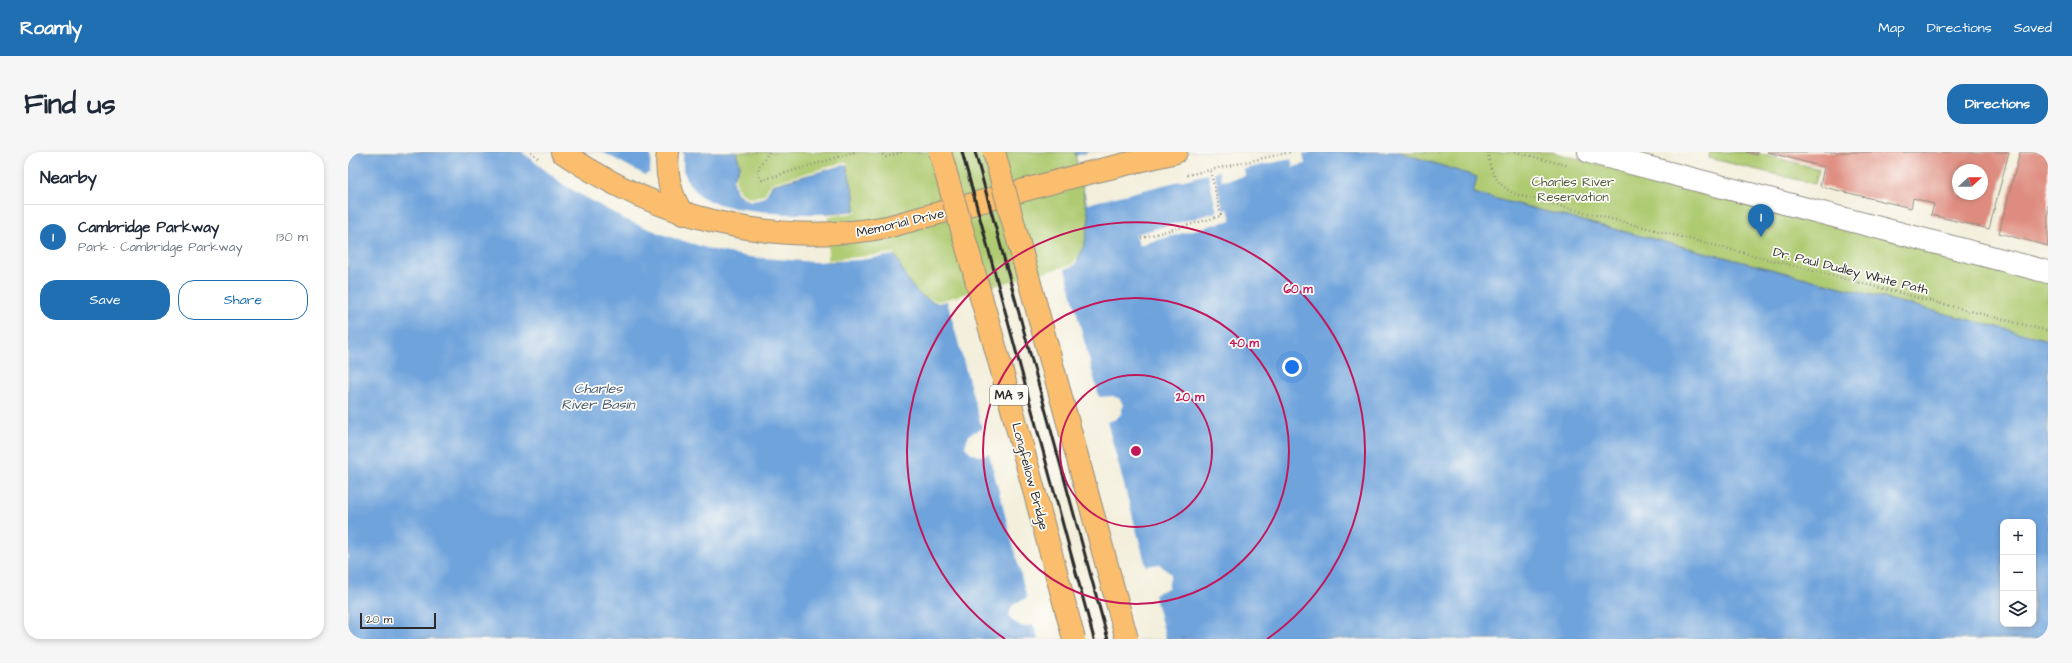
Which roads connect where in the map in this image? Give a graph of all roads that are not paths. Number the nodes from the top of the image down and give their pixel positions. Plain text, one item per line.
1 (562, 152) edge
2 (668, 152) edge
3 (940, 152) edge
4 (994, 152) edge
5 (1176, 152) edge
6 (1589, 152) edge
7 (683, 214) junction
8 (2048, 272) edge
9 (1074, 639) edge
10 (1127, 639) edge

1 - 7 main road, Memorial Drive
2 - 7 main road
3 - 9 main road, Longfellow Bridge / MA 3, bridge
4 - 10 main road, bridge
5 - 7 main road, Memorial Drive
6 - 8 street

